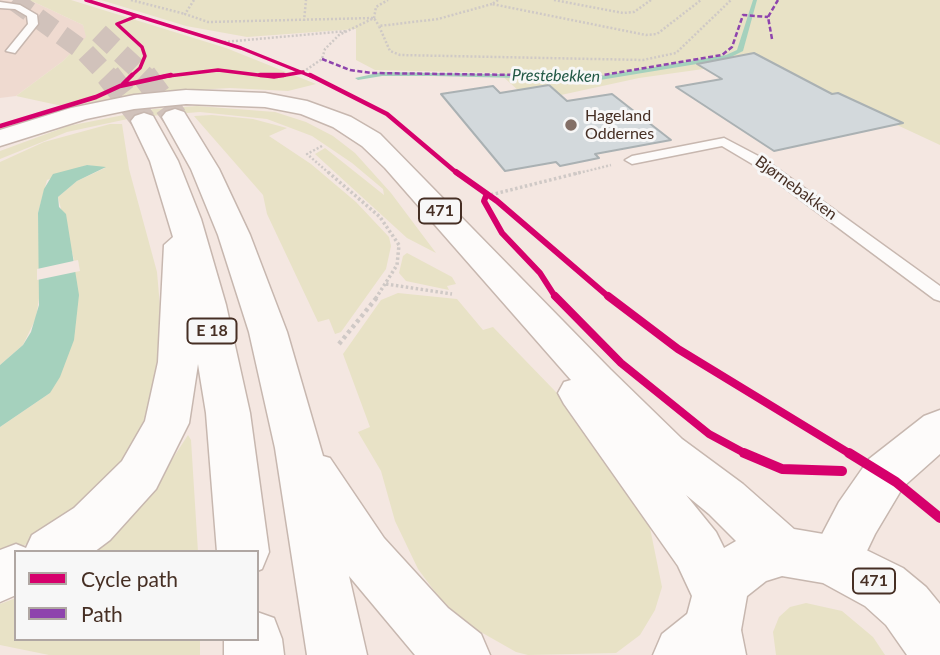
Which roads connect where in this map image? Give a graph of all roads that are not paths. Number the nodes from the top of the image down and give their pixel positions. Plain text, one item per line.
1 (0, 5) edge
2 (11, 51) dead end
3 (0, 138) edge
4 (0, 146) edge
5 (632, 160) road end
6 (185, 219) junction
7 (940, 295) edge
8 (940, 428) edge
9 (298, 448) junction
10 (54, 550) edge
11 (243, 550) edge
12 (782, 552) junction
13 (835, 561) junction
14 (923, 608) edge
15 (707, 633) edge
16 (442, 646) edge
17 (940, 651) edge
18 (337, 655) edge

1 - 2 lane
3 - 12 main road, 471
4 - 15 main road, 471
5 - 7 lane, Bjørnebakken
6 - 9 main road, E 18
6 - 10 main road, E 18
6 - 11 main road, E 18
8 - 13 main road
9 - 16 main road, E 18
9 - 18 main road, E 18
12 - 13 main road, 471
12 - 15 main road, 471
13 - 14 main road, 471
14 - 17 main road, 471

